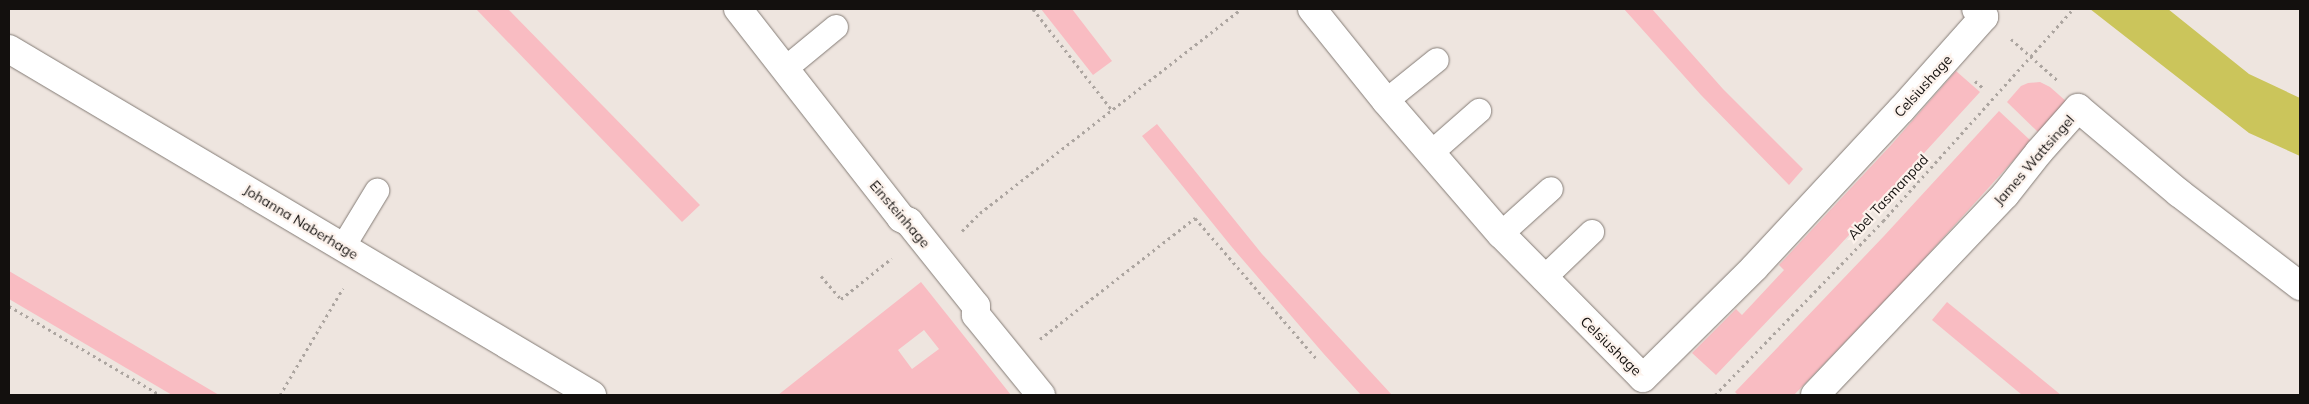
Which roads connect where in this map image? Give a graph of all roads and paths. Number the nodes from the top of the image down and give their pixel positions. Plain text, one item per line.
1 (738, 9) edge
2 (1033, 9) edge
3 (1241, 9) edge
4 (2073, 9) edge
5 (1320, 12) edge
6 (1988, 19) edge
7 (836, 27) dead end
8 (9, 50) edge
9 (2031, 57) junction
10 (1437, 60) dead end
11 (785, 69) junction
12 (2059, 82) dead end
13 (1386, 101) junction
14 (1112, 110) junction
15 (1479, 111) dead end
16 (1431, 153) junction
17 (1551, 189) dead end
18 (377, 191) dead end
19 (1592, 232) dead end
20 (1502, 234) junction
21 (957, 235) dead end
22 (343, 247) junction
23 (898, 253) dead end
24 (822, 276) dead end
25 (1543, 279) junction
26 (347, 280) dead end
27 (2300, 286) edge
28 (9, 306) edge
29 (1039, 341) dead end
30 (1316, 358) dead end
31 (160, 395) edge
32 (280, 395) edge
33 (592, 395) edge
34 (1041, 395) edge
35 (1715, 395) edge
36 (1815, 395) edge

1 - 11 street, Einsteinhage
2 - 14 path
3 - 14 path
4 - 9 path, Abel Tasmanpad
5 - 13 street, Celsiushage
6 - 9 path
6 - 25 street, Celsiushage
7 - 11 lane
8 - 22 street, Johanna Naberhage
9 - 12 path
9 - 35 path, Abel Tasmanpad
10 - 13 lane
11 - 34 street, Einsteinhage
13 - 16 street, Celsiushage
14 - 21 path
15 - 16 lane
16 - 20 street, Celsiushage
17 - 20 lane
18 - 22 lane
19 - 25 lane
20 - 25 street, Celsiushage
22 - 33 street, Johanna Naberhage
23 - 24 path
26 - 32 path
27 - 36 street, James Wattsingel
28 - 31 path
29 - 30 path

